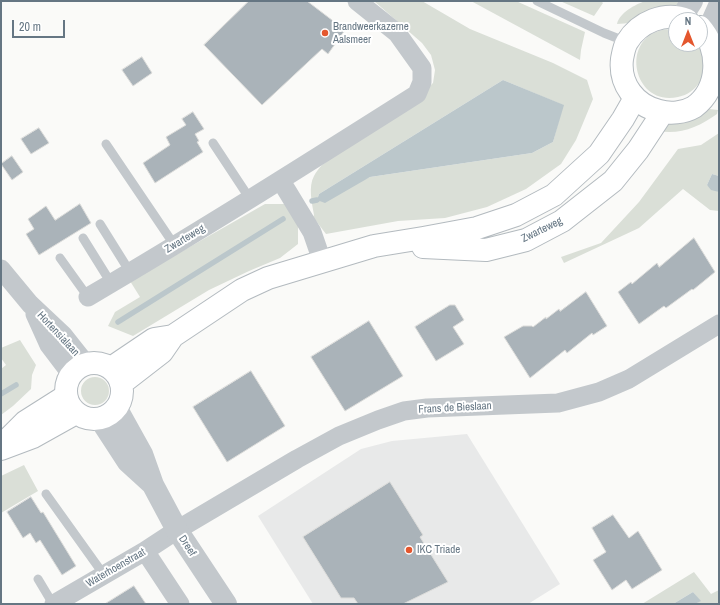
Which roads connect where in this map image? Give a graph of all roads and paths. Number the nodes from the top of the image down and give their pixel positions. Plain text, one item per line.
1 (357, 1) edge
2 (537, 1) edge
3 (719, 6) edge
4 (708, 12) edge
5 (668, 16) edge
6 (708, 38) edge
7 (627, 42) junction
8 (716, 84) edge
9 (635, 98) junction
10 (663, 112) junction
11 (213, 143) dead end
12 (106, 144) dead end
13 (281, 181) junction
14 (250, 199) junction
15 (100, 224) dead end
16 (83, 238) dead end
17 (175, 246) junction
18 (374, 246) junction
19 (60, 258) dead end
20 (322, 261) junction
21 (1, 269) edge
22 (130, 272) junction
23 (111, 283) junction
24 (88, 297) joint
25 (719, 324) edge
26 (78, 369) junction
27 (116, 375) junction
28 (71, 405) junction
29 (108, 414) junction
30 (1, 446) edge
31 (1, 449) edge
32 (46, 494) dead end
33 (177, 530) junction
34 (145, 551) junction
35 (104, 575) junction
36 (38, 579) dead end
37 (53, 604) edge
38 (180, 604) edge
39 (226, 604) edge

1 - 13 street, Zwarteweg
2 - 7 lane
3 - 4 street
5 - 7 main road
6 - 8 main road
7 - 9 main road
8 - 10 main road
9 - 10 main road
9 - 18 main road, Zwarteweg
10 - 18 main road, Zwarteweg
11 - 14 lane
12 - 17 lane
13 - 14 street, Zwarteweg
13 - 20 street
14 - 17 street, Zwarteweg
15 - 22 lane
16 - 23 lane
17 - 22 street, Zwarteweg
18 - 20 main road, Zwarteweg
19 - 24 lane
20 - 27 main road, Zwarteweg
21 - 26 street, Hortensialaan
22 - 23 street, Zwarteweg
23 - 24 street, Zwarteweg
25 - 33 street, Frans de Bieslaan
26 - 27 main road
26 - 28 main road
27 - 29 main road
28 - 29 main road
28 - 30 main road
28 - 31 main road
29 - 33 street, Dreef
32 - 35 lane
33 - 34 street, Waterhoenstraat
33 - 39 street, Dreef
34 - 35 street, Waterhoenstraat
34 - 38 street
35 - 37 street, Waterhoenstraat
36 - 37 lane

